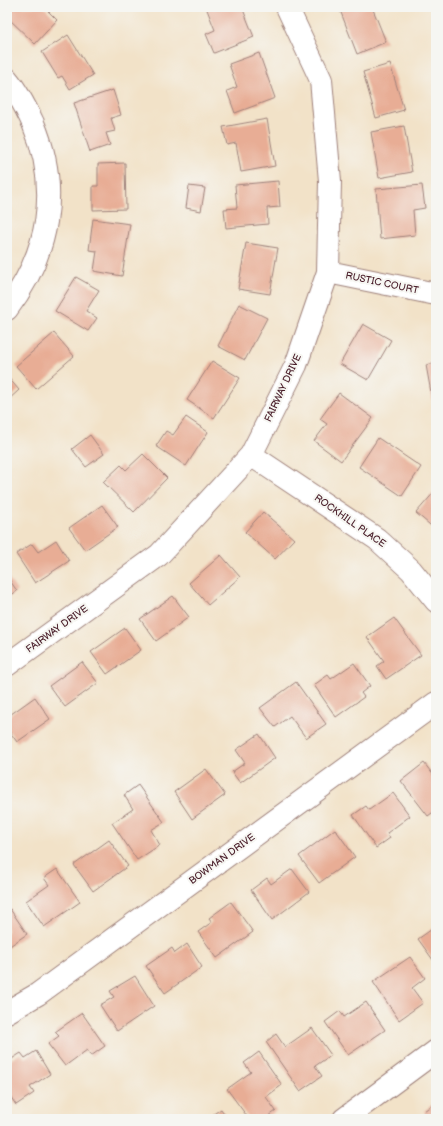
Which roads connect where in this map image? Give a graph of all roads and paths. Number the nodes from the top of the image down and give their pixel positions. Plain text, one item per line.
1 (287, 7) edge
2 (7, 79) edge
3 (328, 272) junction
4 (436, 294) edge
5 (7, 309) edge
6 (251, 455) junction
7 (436, 601) edge
8 (7, 665) edge
9 (436, 703) edge
10 (7, 1012) edge
11 (436, 1051) edge
12 (344, 1119) edge

1 - 3 street, FAIRWAY DRIVE
2 - 5 street
3 - 4 street, RUSTIC COURT
3 - 6 street, FAIRWAY DRIVE
6 - 7 street, ROCKHILL PLACE
6 - 8 street, FAIRWAY DRIVE
9 - 10 street, BOWMAN DRIVE
11 - 12 street

